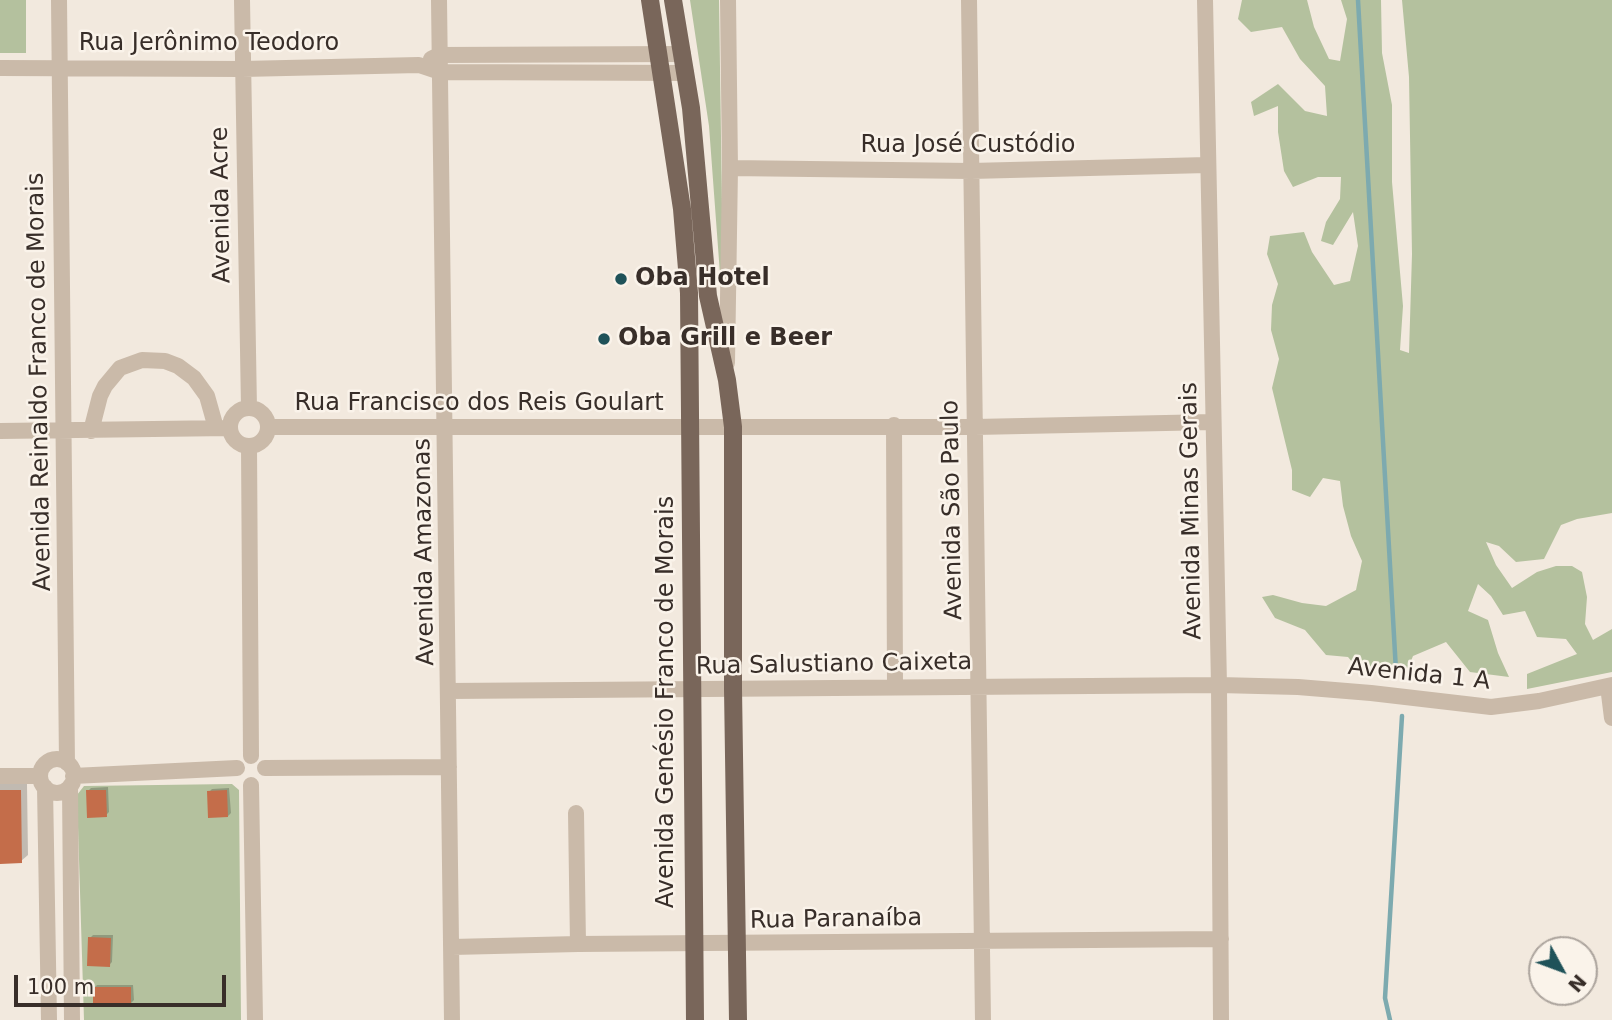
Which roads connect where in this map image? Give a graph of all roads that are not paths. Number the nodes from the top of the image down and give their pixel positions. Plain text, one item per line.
1 (59, 0) edge
2 (242, 0) edge
3 (439, 0) edge
4 (650, 0) edge
5 (673, 0) edge
6 (728, 0) edge
7 (969, 0) edge
8 (1205, 0) edge
9 (683, 54) junction
10 (439, 55) junction
11 (419, 65) junction
12 (661, 65) junction
13 (59, 67) junction
14 (0, 68) edge
15 (242, 69) junction
16 (440, 72) junction
17 (686, 73) junction
18 (1207, 165) junction
19 (730, 168) junction
20 (971, 171) junction
21 (727, 380) junction
22 (249, 408) junction
23 (1213, 422) junction
24 (894, 425) junction
25 (268, 427) junction
26 (690, 427) junction
27 (733, 427) junction
28 (975, 427) junction
29 (223, 428) junction
30 (446, 428) junction
31 (63, 430) junction
32 (0, 431) edge
33 (91, 431) junction
34 (249, 446) junction
35 (1219, 685) junction
36 (978, 686) junction
37 (1610, 686) edge
38 (895, 687) junction
39 (733, 689) junction
40 (693, 690) junction
41 (449, 691) junction
42 (1612, 718) edge
43 (251, 756) junction
44 (449, 767) junction
45 (237, 768) junction
46 (265, 768) junction
47 (0, 775) edge
48 (70, 775) junction
49 (42, 782) junction
50 (251, 785) junction
51 (576, 813) dead end
52 (1221, 939) junction
53 (982, 941) junction
54 (578, 943) junction
55 (693, 943) junction
56 (738, 944) junction
57 (452, 947) junction
58 (49, 1020) edge
59 (72, 1020) edge
60 (255, 1020) edge
61 (453, 1020) edge
62 (695, 1020) edge
63 (738, 1020) edge
64 (983, 1020) edge
65 (1221, 1020) edge

1 - 13 street, Avenida Reinaldo Franco de Morais
2 - 15 street, Avenida Acre
3 - 10 street, Avenida Amazonas
4 - 12 main road, Avenida Genésio Franco de Morais
5 - 9 main road
6 - 19 street
7 - 20 street, Avenida São Paulo
8 - 18 street, Avenida Minas Gerais
9 - 12 street, Rua Jerônimo Teodoro
9 - 17 main road
10 - 11 street, Rua Jerônimo Teodoro
10 - 12 street, Rua Jerônimo Teodoro
10 - 16 street, Avenida Amazonas
11 - 15 street, Rua Jerônimo Teodoro
11 - 16 street, Rua Jerônimo Teodoro
12 - 16 street, Rua Jerônimo Teodoro
12 - 17 street, Rua Jerônimo Teodoro
12 - 26 main road, Avenida Genésio Franco de Morais
13 - 14 street, Rua Jerônimo Teodoro
13 - 15 street, Rua Jerônimo Teodoro
13 - 31 street, Avenida Reinaldo Franco de Morais
15 - 22 street, Avenida Acre
16 - 30 street, Avenida Amazonas
17 - 21 main road
18 - 20 street, Rua José Custódio
18 - 23 street, Avenida Minas Gerais
19 - 20 street, Rua José Custódio
19 - 21 street
20 - 28 street, Avenida São Paulo
21 - 27 main road
22 - 25 street
22 - 29 street
23 - 28 street
23 - 35 street, Avenida Minas Gerais
24 - 27 street
24 - 28 street
24 - 38 street
25 - 30 street, Rua Francisco dos Reis Goulart
25 - 34 street
26 - 27 street
26 - 30 street, Rua Francisco dos Reis Goulart
26 - 40 main road, Avenida Genésio Franco de Morais
27 - 39 main road
28 - 36 street, Avenida São Paulo
29 - 33 street
29 - 33 street
29 - 34 street
30 - 41 street, Avenida Amazonas
31 - 32 street
31 - 33 street
31 - 48 street, Avenida Reinaldo Franco de Morais
34 - 43 street
35 - 36 street, Rua Salustiano Caixeta
35 - 37 street, Avenida 1 A
35 - 52 street, Avenida Minas Gerais
36 - 38 street, Rua Salustiano Caixeta
36 - 53 street, Avenida São Paulo
37 - 42 street
38 - 39 street, Rua Salustiano Caixeta
39 - 40 street, Rua Salustiano Caixeta
39 - 56 main road
40 - 41 street, Rua Salustiano Caixeta
40 - 55 main road, Avenida Genésio Franco de Morais
41 - 44 street, Avenida Amazonas
43 - 45 street
43 - 46 street
44 - 46 street
44 - 57 street, Avenida Amazonas
45 - 48 street
45 - 50 street
46 - 50 street
47 - 49 street
48 - 49 street
48 - 49 street
48 - 59 street, Avenida Reinaldo Franco de Morais
49 - 58 street
50 - 60 street
51 - 54 street
52 - 53 street, Rua Paranaíba
52 - 65 street, Avenida Minas Gerais
53 - 56 street, Rua Paranaíba
53 - 64 street, Avenida São Paulo
54 - 55 street, Rua Paranaíba
54 - 57 street, Rua Paranaíba
55 - 56 street, Rua Paranaíba
55 - 62 main road, Avenida Genésio Franco de Morais
56 - 63 main road
57 - 61 street, Avenida Amazonas

